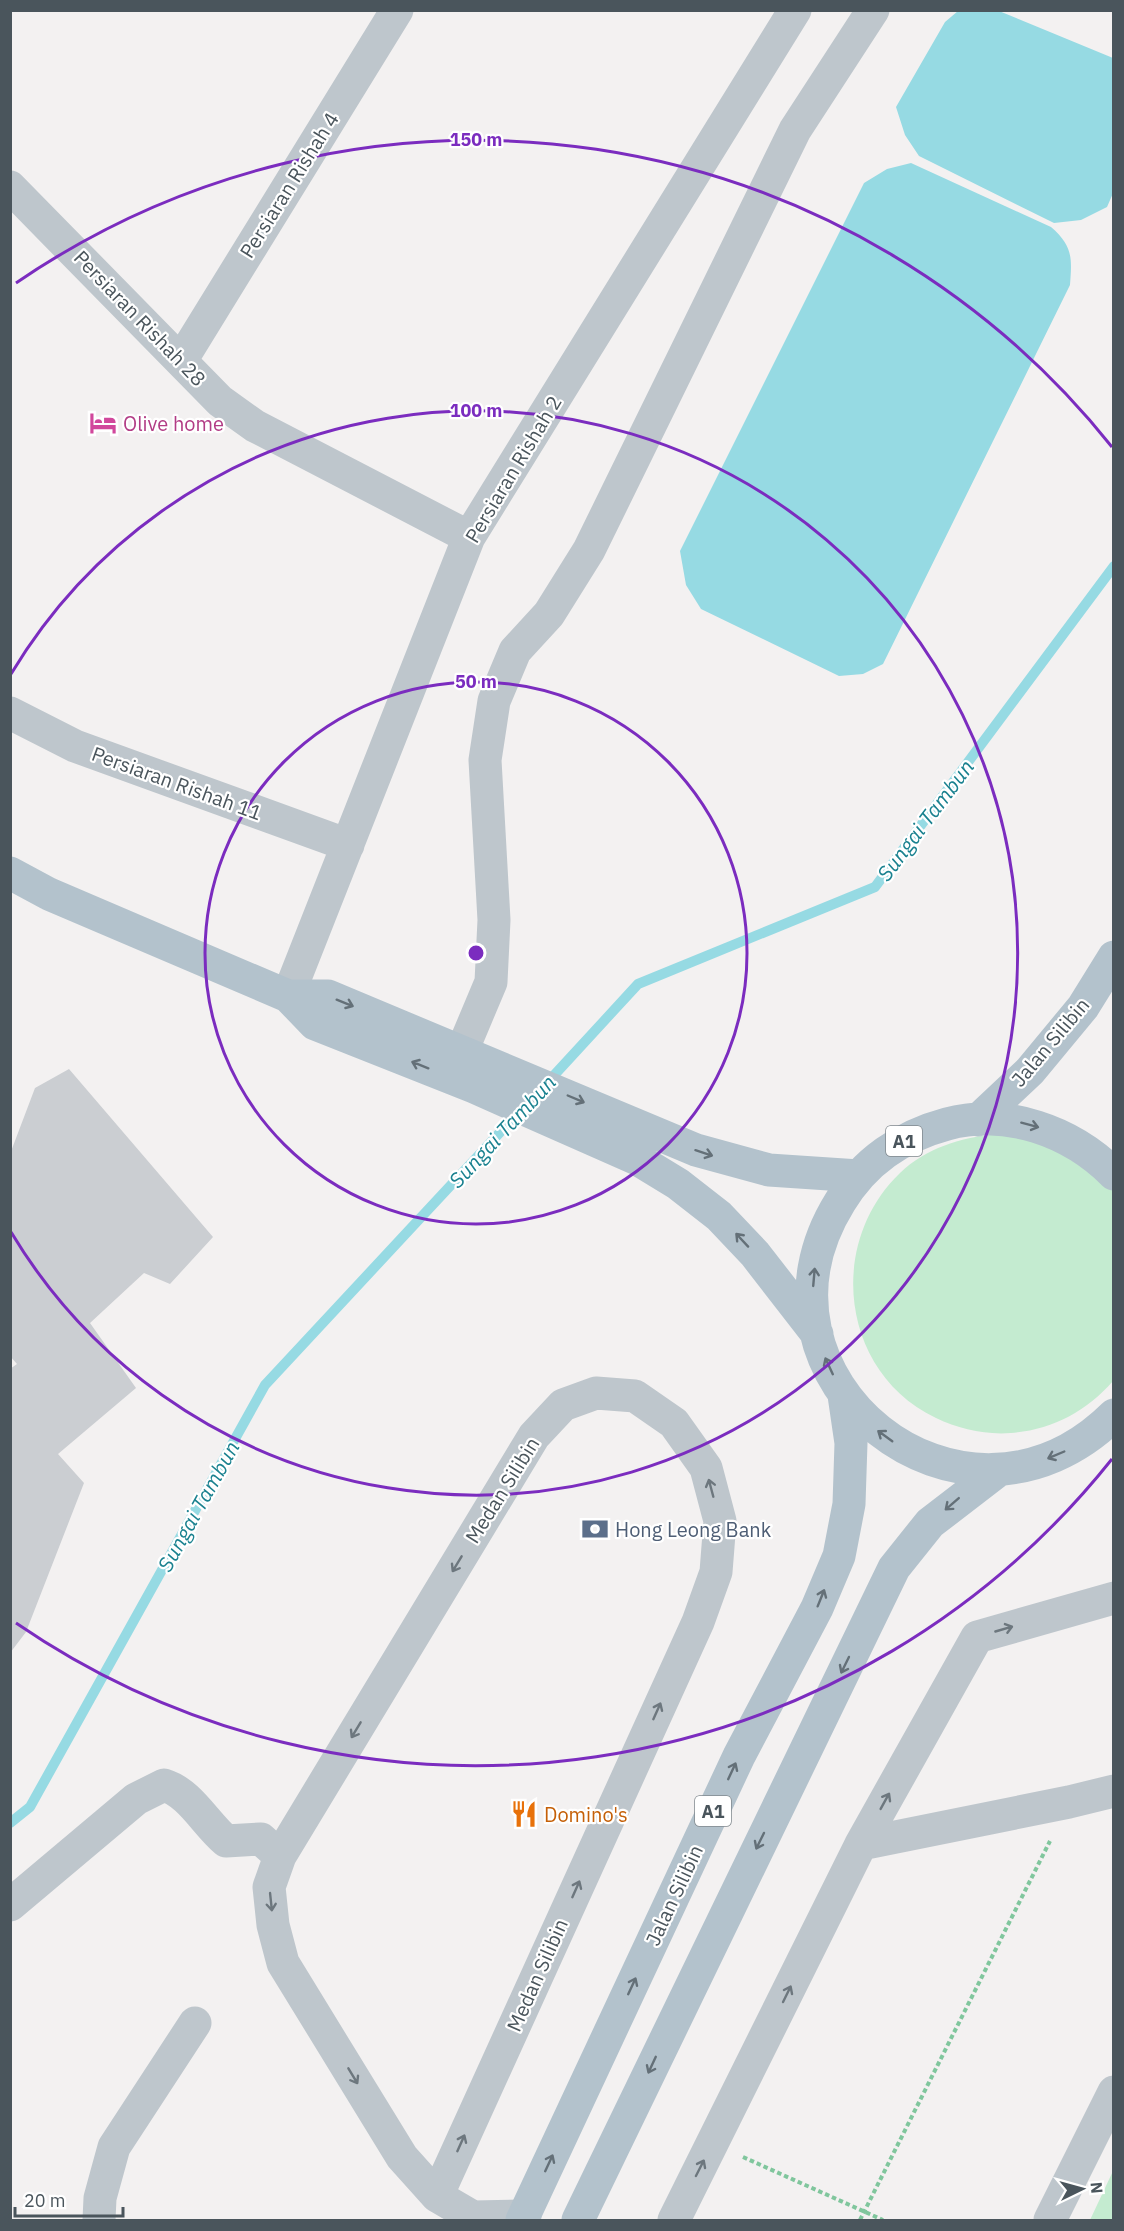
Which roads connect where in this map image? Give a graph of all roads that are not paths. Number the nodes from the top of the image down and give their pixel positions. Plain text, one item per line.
1 (397, 10) edge
2 (795, 10) edge
3 (873, 10) edge
4 (10, 187) edge
5 (182, 359) junction
6 (469, 537) junction
7 (10, 713) edge
8 (348, 845) junction
9 (10, 873) edge
10 (1113, 957) edge
11 (288, 996) junction
12 (473, 1066) junction
13 (978, 1120) junction
14 (643, 1145) junction
15 (1113, 1174) edge
16 (859, 1176) junction
17 (818, 1335) junction
18 (844, 1395) junction
19 (1111, 1421) edge
20 (999, 1470) junction
21 (1113, 1598) edge
22 (1113, 1791) edge
23 (861, 1844) junction
24 (280, 1856) junction
25 (10, 1905) edge
26 (195, 2023) dead end
27 (1113, 2092) edge
28 (596, 2182) junction
29 (437, 2196) junction
30 (524, 2218) edge
31 (474, 2219) edge
32 (99, 2220) edge
33 (578, 2220) edge
34 (674, 2220) edge
35 (1050, 2220) edge

1 - 5 street, Persiaran Rishah 4
2 - 6 street, Persiaran Rishah 2
3 - 12 street
4 - 5 street, Persiaran Rishah 28
5 - 6 street, Persiaran Rishah 28
6 - 8 street, Persiaran Rishah 2
7 - 8 street, Persiaran Rishah 11
8 - 11 street, Persiaran Rishah 2
9 - 11 main road
10 - 13 main road, Jalan Silibin
11 - 12 main road
12 - 14 main road
13 -> 15 main road, A1
13 - 16 main road, A1
14 -> 16 main road
17 -> 14 main road
17 -> 16 main road, A1
18 -> 17 main road, A1
20 -> 18 main road, A1
30 -> 18 main road, Jalan Silibin / A1
19 -> 20 main road, A1
20 -> 28 main road, A1
23 -> 21 street
22 - 23 street
34 -> 23 street
24 - 25 street
24 -> 29 street, Medan Silibin
29 -> 24 street, Medan Silibin
26 - 32 street
27 - 35 street
28 - 30 main road
28 - 33 main road, A1
29 - 31 street, Medan Silibin
30 - 31 street, Medan Silibin

